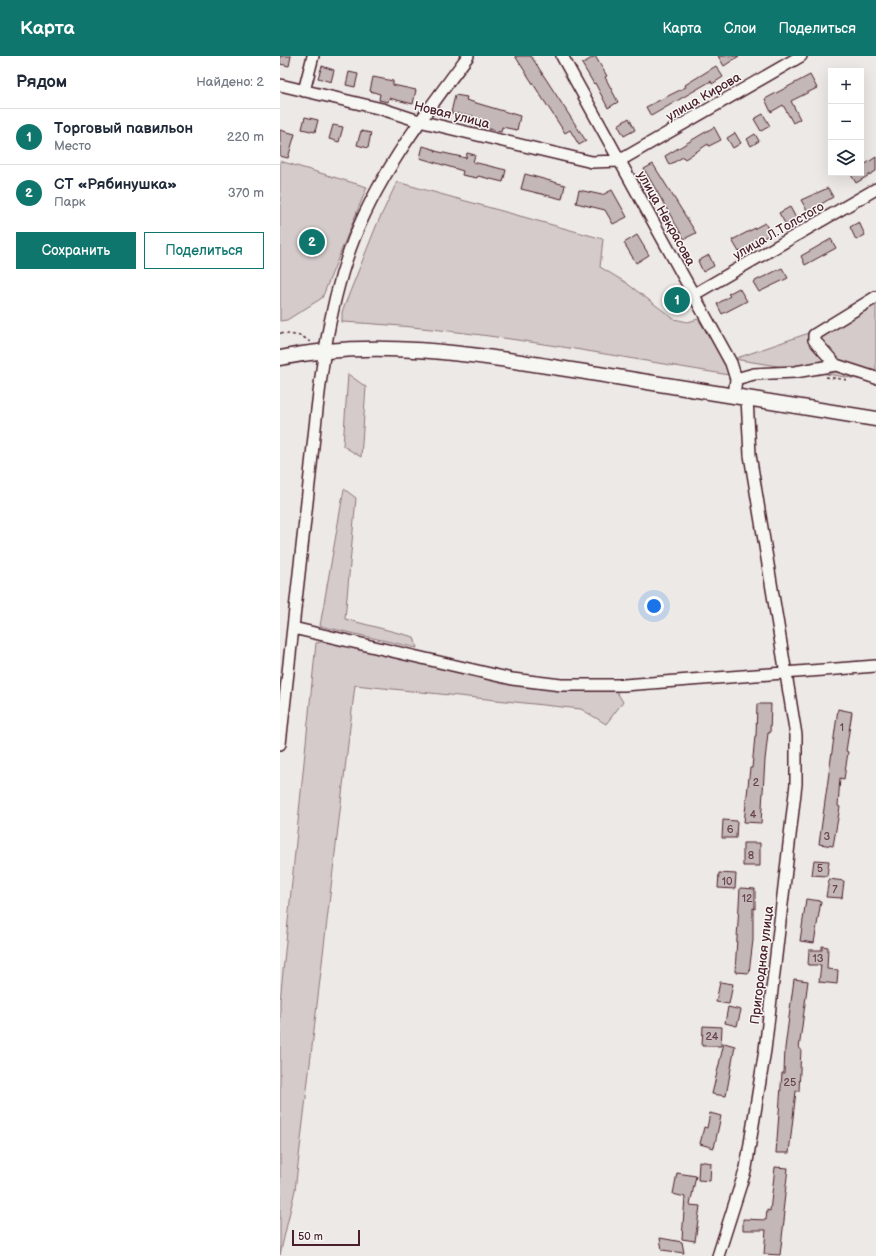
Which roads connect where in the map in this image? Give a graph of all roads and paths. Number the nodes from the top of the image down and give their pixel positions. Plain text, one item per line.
1 (313, 56) edge
2 (468, 56) edge
3 (562, 56) edge
4 (801, 56) edge
5 (280, 86) edge
6 (304, 91) junction
7 (419, 121) junction
8 (619, 161) junction
9 (876, 189) edge
10 (693, 296) junction
11 (876, 297) edge
12 (280, 333) edge
13 (324, 350) junction
14 (280, 358) edge
15 (836, 365) junction
16 (824, 377) dead end
17 (876, 378) edge
18 (736, 379) junction
19 (854, 381) dead end
20 (740, 397) junction
21 (876, 419) edge
22 (292, 628) junction
23 (876, 666) edge
24 (785, 674) junction
25 (280, 744) edge
26 (718, 1256) edge

1 - 6 street
2 - 7 street
3 - 8 street, улица Некрасова
4 - 8 street, улица Кирова
5 - 6 street, Новая улица
6 - 7 street, Новая улица
7 - 8 street, Новая улица
7 - 13 street
8 - 10 street, улица Некрасова
9 - 10 street, улица Л.Толстого
10 - 18 street, улица Некрасова
11 - 15 street
12 - 13 path
13 - 14 main road
13 - 20 main road
13 - 22 street
15 - 17 street
15 - 18 street
16 - 19 path
18 - 20 street, улица Некрасова
20 - 21 main road
20 - 24 street, Пригородная улица
22 - 24 street
22 - 25 street
23 - 24 street
24 - 26 street, Пригородная улица

